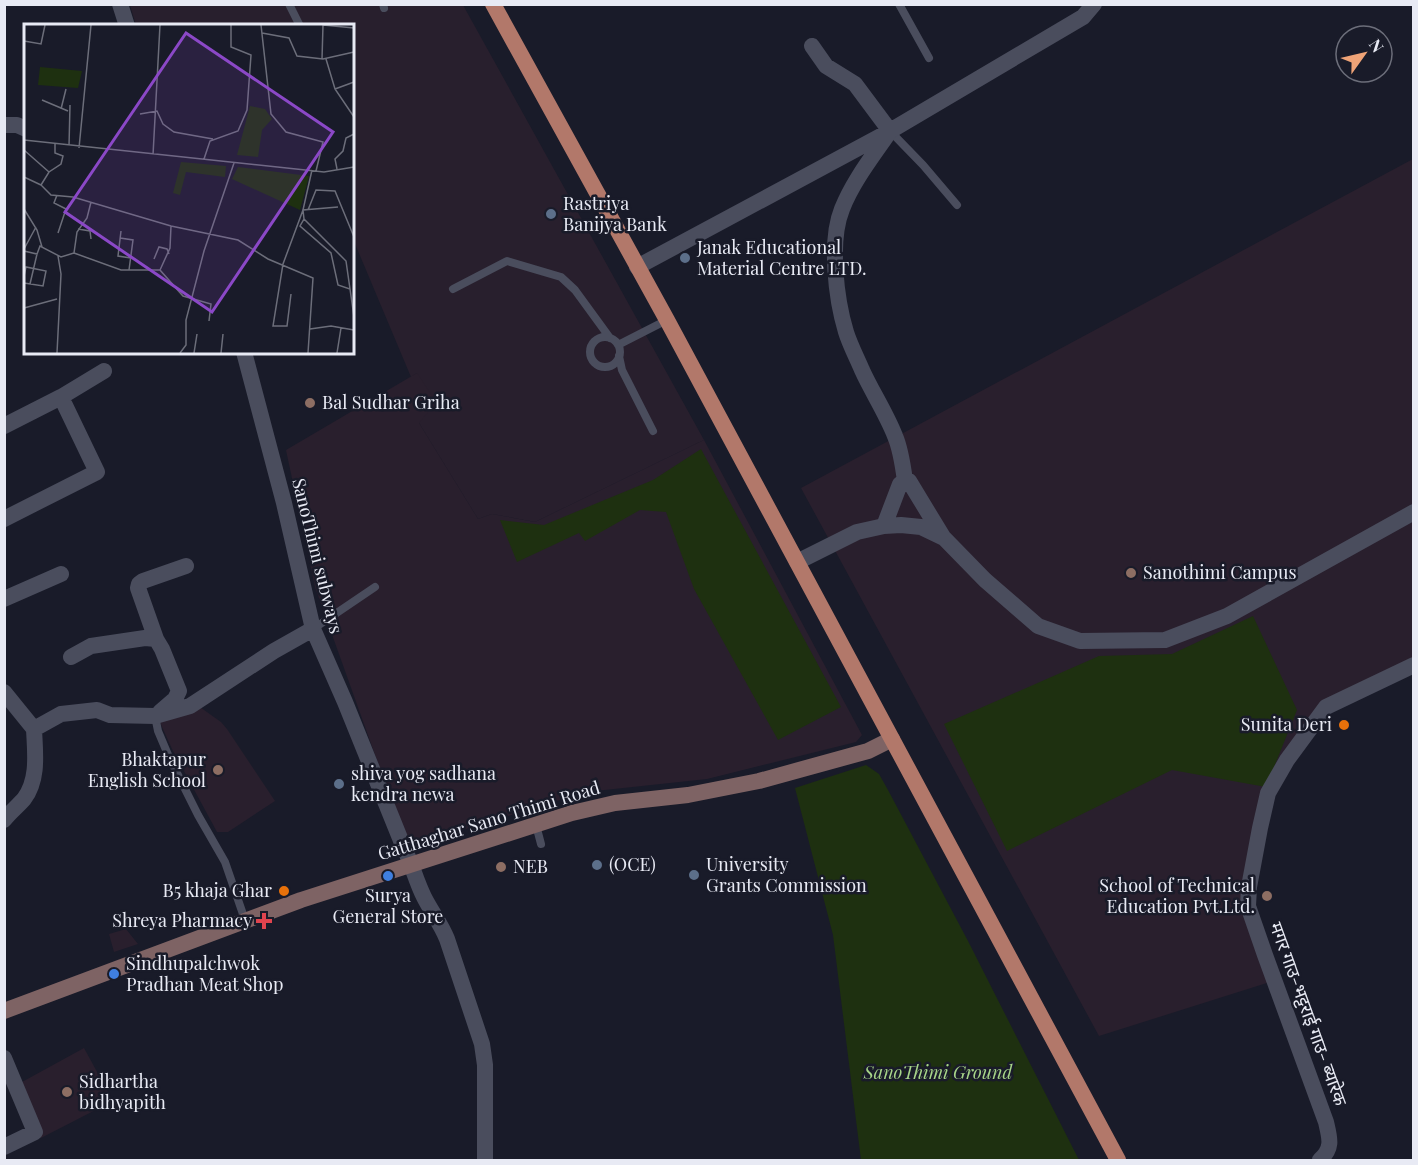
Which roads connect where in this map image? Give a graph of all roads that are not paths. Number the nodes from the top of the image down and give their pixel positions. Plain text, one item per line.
1 (120, 4) edge
2 (289, 4) edge
3 (493, 4) edge
4 (899, 4) edge
5 (1094, 4) edge
6 (125, 24) edge
7 (299, 24) edge
8 (812, 46) dead end
9 (928, 58) dead end
10 (4, 125) edge
11 (24, 128) edge
12 (890, 131) junction
13 (957, 206) dead end
14 (637, 267) junction
15 (453, 289) dead end
16 (667, 321) junction
17 (610, 338) junction
18 (618, 345) junction
19 (245, 354) edge
20 (619, 356) junction
21 (104, 371) dead end
22 (61, 397) junction
23 (4, 426) edge
24 (653, 430) dead end
25 (905, 481) junction
26 (1413, 512) edge
27 (4, 519) edge
28 (884, 526) junction
29 (944, 538) junction
30 (797, 562) junction
31 (186, 566) dead end
32 (60, 574) dead end
33 (375, 588) dead end
34 (4, 599) edge
35 (313, 629) junction
36 (156, 639) junction
37 (71, 657) dead end
38 (1413, 665) edge
39 (4, 692) edge
40 (155, 717) junction
41 (34, 729) junction
42 (891, 739) junction
43 (4, 820) edge
44 (536, 825) junction
45 (541, 844) dead end
46 (411, 864) junction
47 (245, 920) junction
48 (4, 1011) edge
49 (4, 1058) edge
50 (4, 1147) edge
51 (485, 1161) edge
52 (1118, 1161) edge
53 (1320, 1161) edge

1 - 6 street
2 - 7 lane
3 - 14 main road
4 - 9 lane
5 - 12 street
8 - 12 street
10 - 11 street
12 - 13 lane
12 - 14 street
12 - 25 street
14 - 16 main road
15 - 17 lane
16 - 18 lane
16 - 30 main road
17 - 18 lane
17 - 20 lane
18 - 20 lane
19 - 35 street, SanoThimi subways
20 - 24 lane
21 - 22 street
22 - 23 street
22 - 27 street
25 - 28 street
25 - 29 street
26 - 29 street
28 - 29 street
28 - 30 street
30 - 42 main road
31 - 36 street
32 - 34 street
33 - 35 lane
35 - 40 street
35 - 46 street, SanoThimi subways
36 - 37 street
36 - 40 street
38 - 53 street, मगर गाउ-भट्टराई गाउ- ब्यारेक
39 - 41 street
40 - 41 street
40 - 47 lane
41 - 43 street
42 - 44 main road, Gatthaghar Sano Thimi Road
42 - 52 main road
44 - 45 lane
44 - 46 main road, Gatthaghar Sano Thimi Road
46 - 47 main road, Gatthaghar Sano Thimi Road
46 - 51 street, SanoThimi subways
47 - 48 main road, Gatthaghar Sano Thimi Road
49 - 50 street

